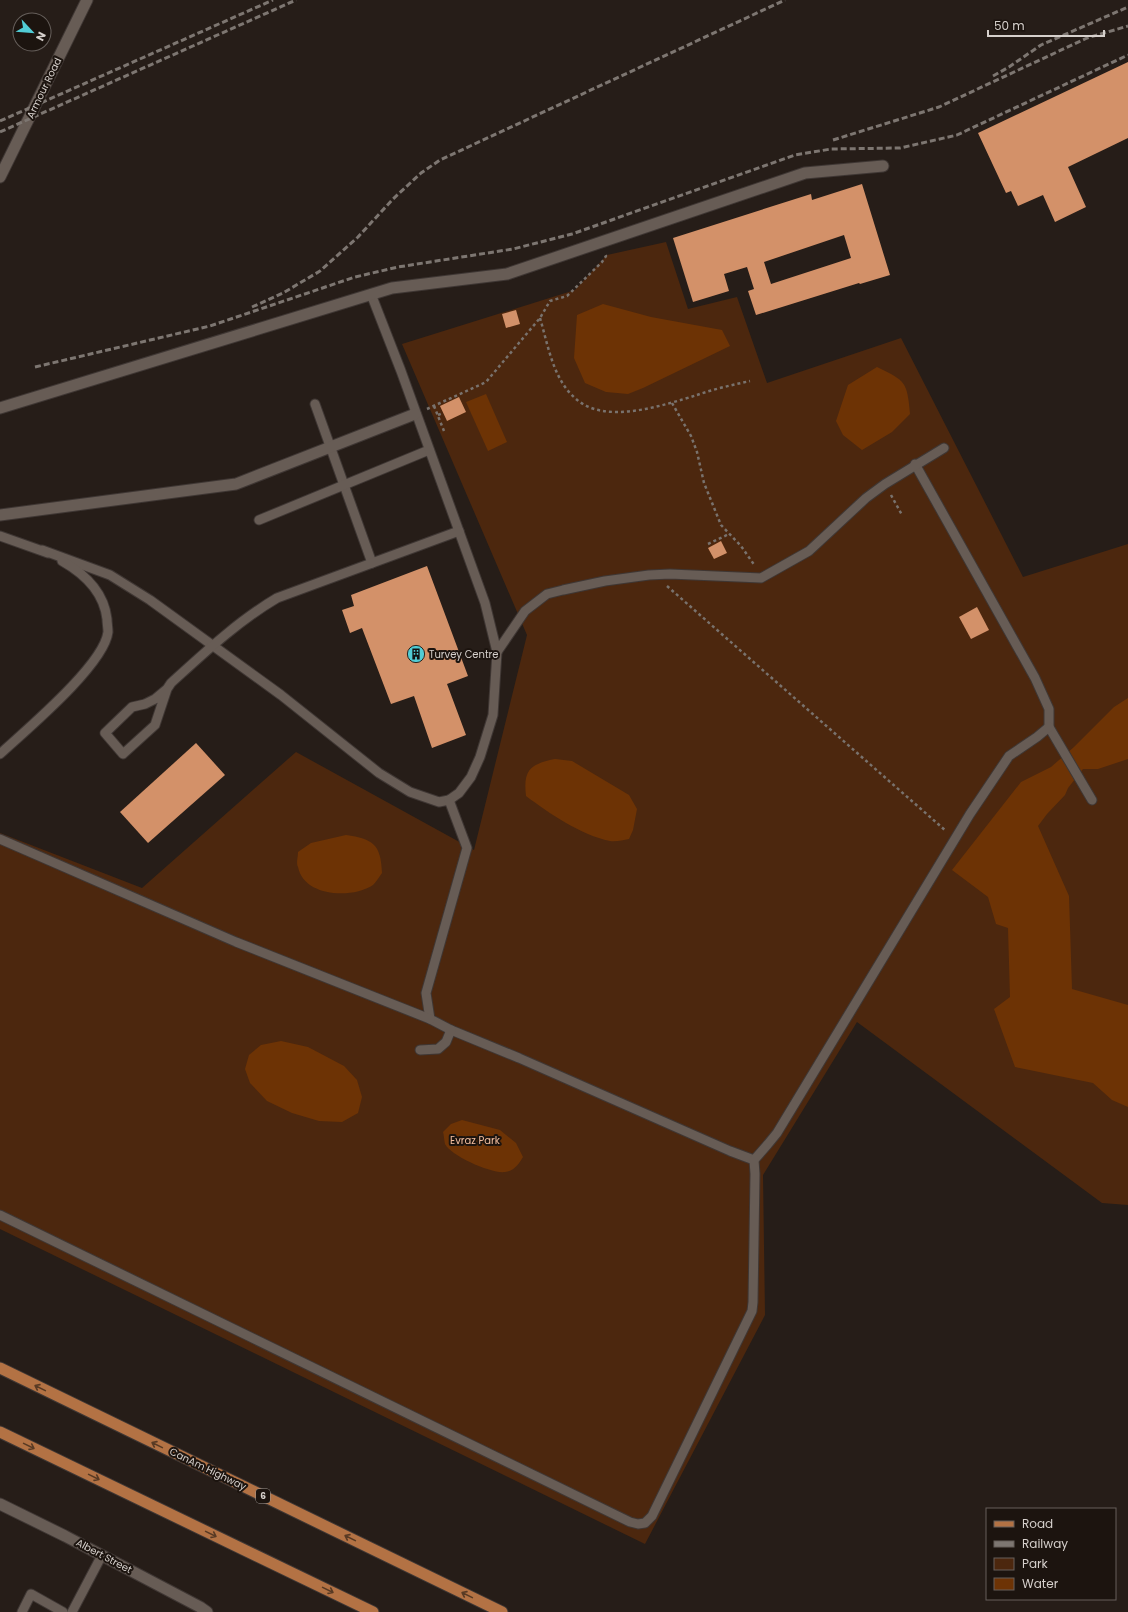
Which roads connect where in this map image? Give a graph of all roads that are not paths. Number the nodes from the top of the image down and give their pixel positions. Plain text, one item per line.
1 (87, 0) edge
2 (883, 166) dead end
3 (0, 176) edge
4 (371, 294) junction
5 (315, 404) dead end
6 (0, 408) edge
7 (415, 414) junction
8 (330, 447) junction
9 (944, 448) dead end
10 (429, 450) junction
11 (916, 464) junction
12 (344, 485) junction
13 (0, 515) edge
14 (259, 520) dead end
15 (459, 531) junction
16 (0, 536) edge
17 (42, 550) junction
18 (372, 563) junction
19 (213, 645) junction
20 (497, 652) junction
21 (167, 689) junction
22 (1049, 727) junction
23 (0, 754) edge
24 (1090, 797) dead end
25 (449, 800) junction
26 (0, 839) edge
27 (430, 1019) junction
28 (451, 1030) junction
29 (420, 1050) dead end
30 (754, 1160) junction
31 (0, 1216) edge
32 (0, 1368) edge
33 (0, 1432) edge
34 (0, 1504) edge
35 (102, 1555) junction
36 (201, 1610) edge
37 (22, 1612) edge
38 (63, 1612) edge
39 (72, 1612) edge
40 (373, 1612) edge
41 (502, 1612) edge

1 - 3 street, Armour Road
2 - 4 street
4 - 6 street
4 - 7 lane
5 - 8 lane
7 - 8 street
7 - 10 lane
8 - 12 lane
8 - 13 street
9 - 11 lane
10 - 12 lane
10 - 15 lane
11 - 20 lane
11 - 22 lane
12 - 14 lane
12 - 18 lane
15 - 18 lane
15 - 20 lane
16 - 17 lane
17 - 19 lane
17 - 23 lane
18 - 19 lane
19 - 21 lane
19 - 25 lane
20 - 25 lane
21 - 21 lane
22 - 24 lane
22 - 30 lane
25 - 27 lane
26 - 27 lane
27 - 28 lane
28 - 29 lane
28 - 30 lane
30 - 31 lane
41 -> 32 main road, CanAm Highway / 6
33 -> 40 main road
34 - 35 street, Albert Street
35 - 36 street, Albert Street
35 - 39 lane
37 - 38 lane

